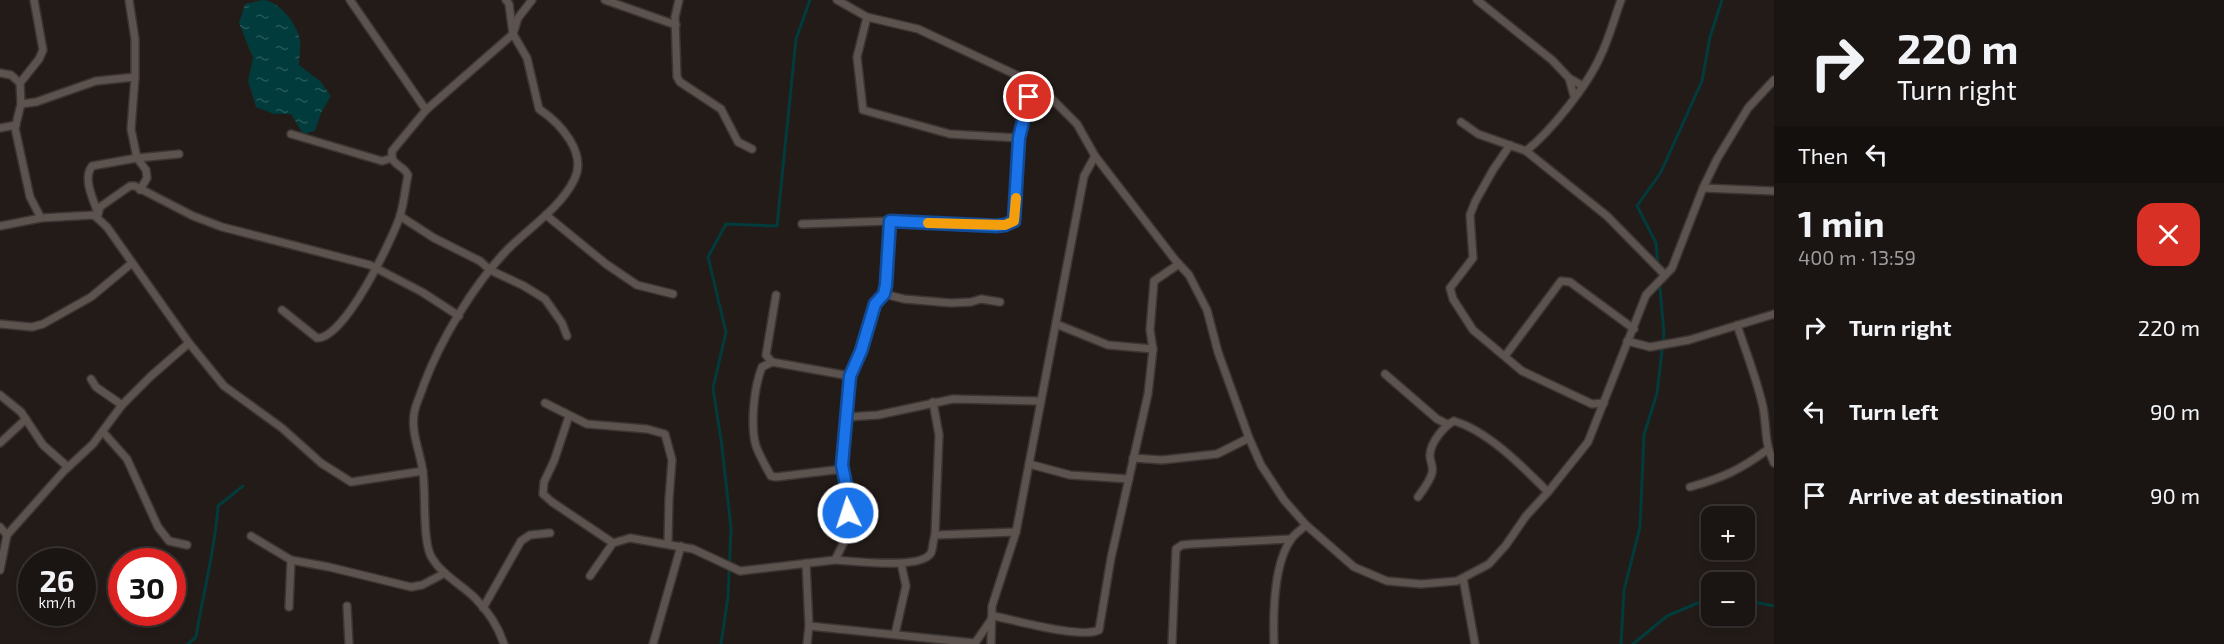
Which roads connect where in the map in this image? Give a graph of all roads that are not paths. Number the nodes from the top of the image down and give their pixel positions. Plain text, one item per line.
1 (34, 0) edge
2 (129, 0) edge
3 (350, 0) edge
4 (506, 0) edge
5 (532, 0) edge
6 (604, 0) edge
7 (679, 0) edge
8 (837, 0) edge
9 (1477, 0) edge
10 (1621, 0) edge
11 (1487, 3) edge
12 (867, 16) junction
13 (676, 25) junction
14 (513, 34) junction
15 (0, 73) edge
16 (135, 77) junction
17 (1569, 78) junction
18 (1774, 80) edge
19 (20, 83) junction
20 (1032, 84) junction
21 (1583, 86) junction
22 (1574, 96) junction
23 (21, 104) junction
24 (426, 110) junction
25 (1461, 122) dead end
26 (16, 125) junction
27 (0, 128) edge
28 (291, 135) dead end
29 (1019, 138) junction
30 (1510, 145) junction
31 (752, 149) dead end
32 (1526, 151) junction
33 (179, 154) dead end
34 (1095, 156) junction
35 (137, 158) junction
36 (392, 158) junction
37 (1703, 188) junction
38 (140, 190) junction
39 (1774, 191) edge
40 (96, 214) junction
41 (546, 215) junction
42 (400, 216) junction
43 (41, 218) junction
44 (890, 221) junction
45 (802, 224) dead end
46 (0, 226) edge
47 (132, 263) junction
48 (1179, 264) junction
49 (378, 269) junction
50 (490, 270) junction
51 (1665, 275) junction
52 (673, 294) dead end
53 (884, 294) junction
54 (776, 295) dead end
55 (1000, 302) dead end
56 (282, 310) dead end
57 (1774, 314) edge
58 (459, 316) junction
59 (0, 324) edge
60 (1056, 324) junction
61 (1737, 325) junction
62 (1634, 329) junction
63 (567, 336) dead end
64 (1627, 341) junction
65 (189, 343) junction
66 (1153, 349) junction
67 (1505, 356) junction
68 (772, 363) junction
69 (1385, 374) dead end
70 (850, 376) junction
71 (91, 379) dead end
72 (0, 395) edge
73 (1040, 401) junction
74 (933, 402) junction
75 (545, 403) dead end
76 (1604, 403) junction
77 (122, 405) junction
78 (569, 416) junction
79 (847, 417) junction
80 (26, 420) junction
81 (1447, 424) junction
82 (103, 432) junction
83 (1249, 438) junction
84 (0, 443) edge
85 (1767, 450) junction
86 (1133, 458) junction
87 (1774, 463) edge
88 (1029, 464) junction
89 (68, 467) junction
90 (843, 469) junction
91 (423, 471) junction
92 (1129, 479) junction
93 (1690, 487) dead end
94 (1548, 492) junction
95 (1418, 497) dead end
96 (1306, 525) junction
97 (0, 527) edge
98 (1016, 532) junction
99 (550, 533) dead end
100 (7, 535) junction
101 (934, 535) junction
102 (251, 536) dead end
103 (1291, 539) junction
104 (613, 543) junction
105 (668, 544) junction
106 (187, 545) dead end
107 (681, 546) junction
108 (291, 560) junction
109 (835, 560) junction
110 (806, 563) junction
111 (901, 564) junction
112 (0, 570) edge
113 (445, 573) junction
114 (590, 576) dead end
115 (1463, 578) junction
116 (347, 606) dead end
117 (289, 607) dead end
118 (483, 608) junction
119 (993, 616) junction
120 (809, 626) junction
121 (895, 634) junction
122 (349, 644) edge
123 (504, 644) edge
124 (653, 644) edge
125 (807, 644) edge
126 (991, 644) edge
127 (1172, 644) edge
128 (1274, 644) edge
129 (1475, 644) edge

1 - 19 street
2 - 16 street
3 - 24 street
4 - 14 street
5 - 14 street
6 - 13 street
7 - 13 street
8 - 12 street
9 - 11 street
10 - 21 street
11 - 17 street
12 - 20 street
12 - 29 street
13 - 31 street
14 - 24 street
14 - 41 street
15 - 19 street
16 - 23 street
16 - 35 street
17 - 21 street
17 - 22 street
18 - 37 street
19 - 23 street
20 - 29 street
20 - 34 street
21 - 22 street
22 - 32 street
23 - 26 street
24 - 36 street
25 - 30 street
26 - 27 street
26 - 43 street
28 - 36 street
29 - 44 street
30 - 32 street
30 - 67 street
32 - 51 street
33 - 35 street
34 - 48 street
34 - 60 street
35 - 38 street
35 - 40 street
36 - 42 street
37 - 39 street
37 - 51 street
38 - 40 street
38 - 49 street
40 - 43 street
40 - 47 street
41 - 50 street
41 - 52 street
42 - 49 street
42 - 50 street
43 - 46 street
44 - 45 street
44 - 53 street
47 - 59 street
47 - 65 street
48 - 66 street
48 - 83 street
49 - 56 street
49 - 58 street
50 - 58 street
50 - 63 street
51 - 62 street
53 - 55 street
53 - 70 street
54 - 68 street
57 - 61 street
58 - 91 street
60 - 66 street
60 - 73 street
61 - 64 street
61 - 85 street
62 - 64 street
62 - 67 street
64 - 76 street
65 - 77 street
65 - 91 street
66 - 86 street
67 - 76 street
68 - 70 street
68 - 90 street
69 - 81 street
70 - 79 street
71 - 77 street
72 - 80 street
73 - 74 street
73 - 88 street
74 - 79 street
74 - 101 street
75 - 78 street
76 - 94 street
77 - 82 street
78 - 104 street
78 - 105 street
79 - 90 street
80 - 84 street
80 - 89 street
81 - 94 street
81 - 95 street
82 - 89 street
82 - 106 street
83 - 86 street
83 - 96 street
85 - 87 street
85 - 93 street
86 - 92 street
88 - 92 street
88 - 98 street
89 - 100 street
90 - 109 street
91 - 113 street
92 - 119 street
94 - 115 street
96 - 103 street
96 - 115 street
97 - 100 street
98 - 101 street
98 - 119 street
99 - 118 street
100 - 112 street
101 - 111 street
102 - 108 street
103 - 127 street
103 - 128 street
104 - 105 street
104 - 114 street
105 - 107 street
107 - 110 street
107 - 124 street
108 - 113 street
108 - 117 street
109 - 110 street
109 - 111 street
110 - 120 street
111 - 121 street
113 - 118 street
115 - 129 street
116 - 122 street
118 - 123 street
119 - 121 street
119 - 126 street
120 - 121 street
120 - 125 street

